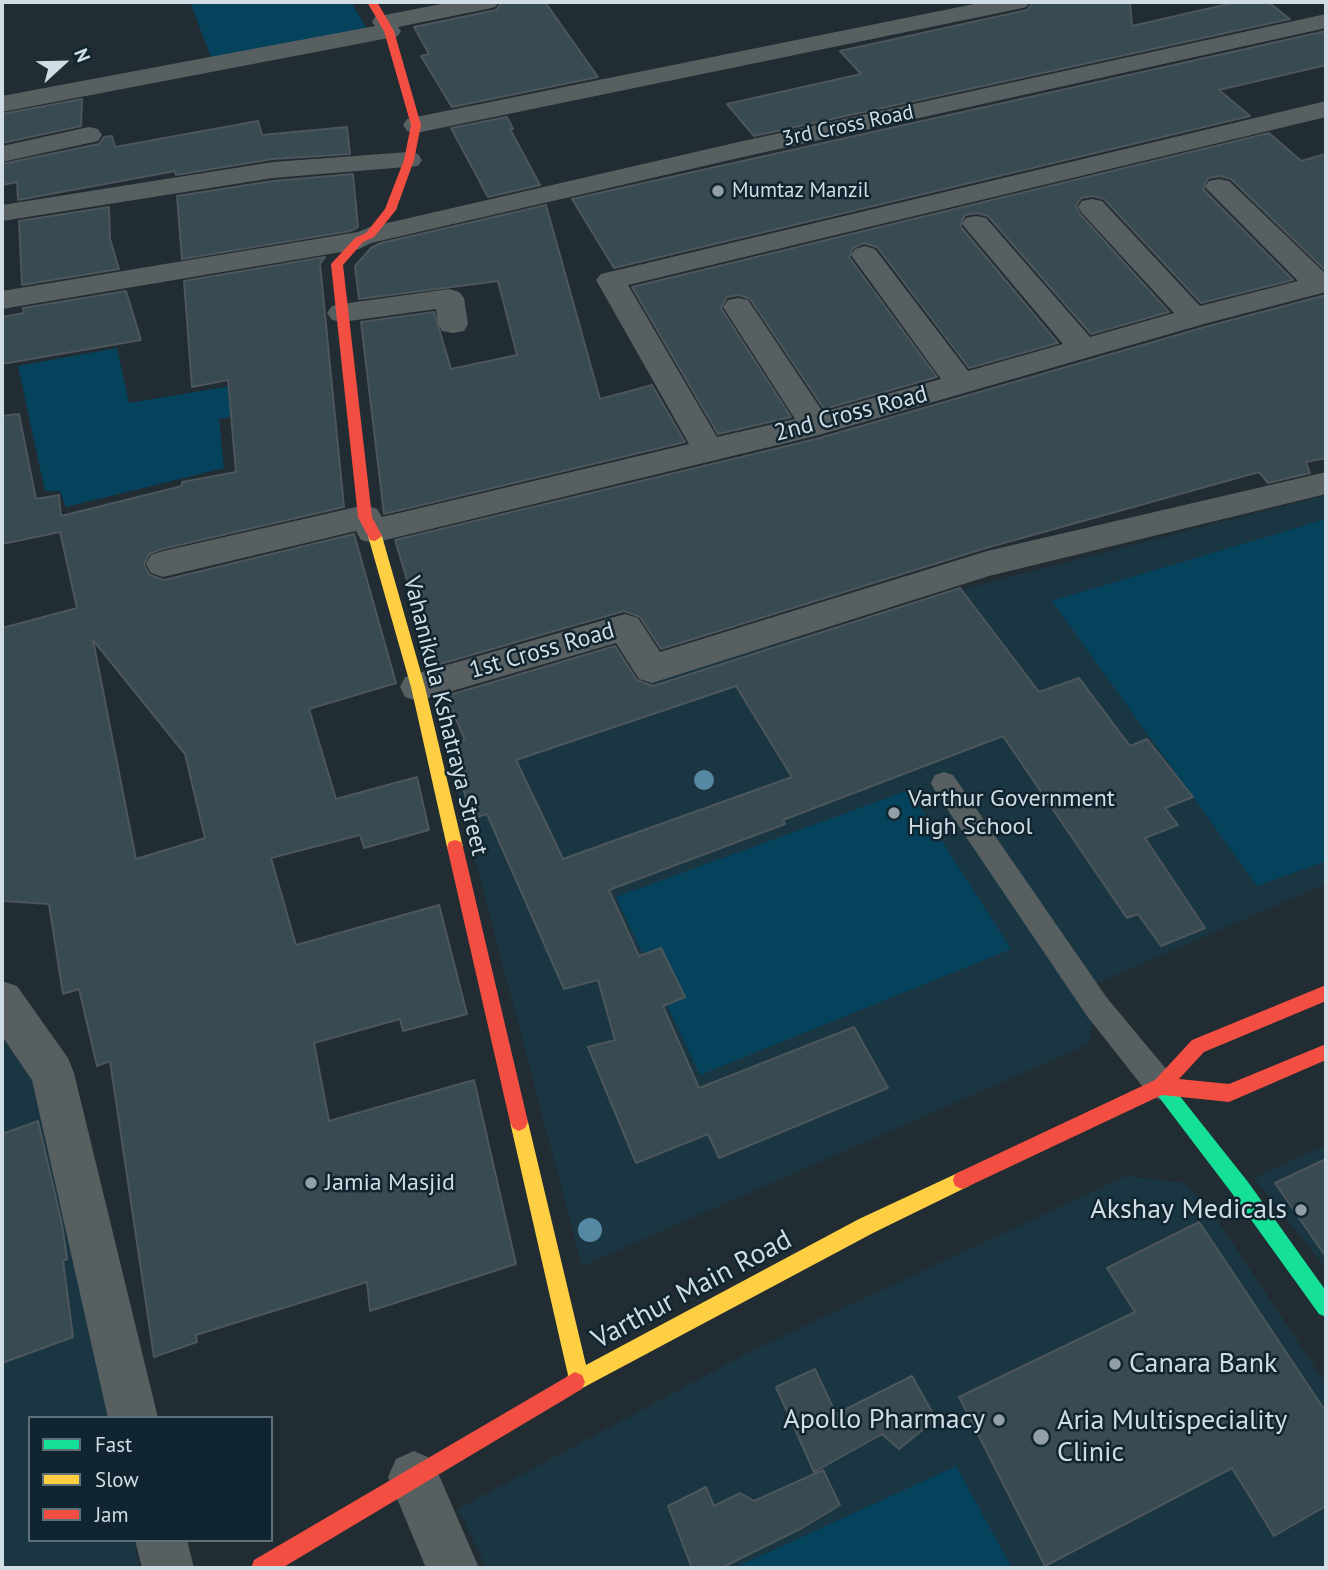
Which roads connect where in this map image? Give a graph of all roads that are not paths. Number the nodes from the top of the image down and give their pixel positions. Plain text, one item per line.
1 (487, 2) edge
2 (1018, 2) edge
3 (382, 18) edge
4 (1326, 21) edge
5 (2, 104) edge
6 (1326, 108) edge
7 (416, 125) junction
8 (89, 135) dead end
9 (2, 154) edge
10 (410, 160) junction
11 (1219, 187) dead end
12 (1091, 207) dead end
13 (2, 213) edge
14 (976, 224) dead end
15 (365, 237) junction
16 (865, 255) dead end
17 (1323, 284) edge
18 (2, 300) edge
19 (738, 307) dead end
20 (342, 313) junction
21 (1194, 317) junction
22 (453, 324) dead end
23 (1084, 349) junction
24 (960, 383) junction
25 (815, 425) junction
26 (709, 451) junction
27 (1326, 483) edge
28 (369, 524) junction
29 (163, 564) dead end
30 (418, 687) junction
31 (944, 783) dead end
32 (1326, 993) edge
33 (2, 1000) edge
34 (1326, 1052) edge
35 (1161, 1086) junction
36 (1326, 1307) edge
37 (579, 1380) junction
38 (132, 1416) edge
39 (414, 1477) junction
40 (162, 1542) edge
41 (168, 1568) edge
42 (262, 1568) edge
43 (453, 1568) edge

1 - 3 street
2 - 7 street
3 - 5 street
3 - 7 street, Vahanikula Kshatraya Street
4 - 15 street, 3rd Cross Road
6 - 26 street
7 - 10 street, Vahanikula Kshatraya Street
8 - 9 street
10 - 13 street
10 - 15 street, Vahanikula Kshatraya Street
11 - 17 street
12 - 21 street
14 - 23 street
15 - 18 street, 3rd Cross Road
15 - 20 street, Vahanikula Kshatraya Street
16 - 24 street
17 - 21 street, 2nd Cross Road
19 - 25 street
20 - 22 street
20 - 28 street, Vahanikula Kshatraya Street
21 - 23 street, 2nd Cross Road
23 - 24 street, 2nd Cross Road
24 - 25 street, 2nd Cross Road
25 - 26 street, 2nd Cross Road
26 - 28 street, 2nd Cross Road
27 - 30 street, 1st Cross Road
28 - 29 street, 2nd Cross Road
28 - 30 street, Vahanikula Kshatraya Street
30 - 37 street, Vahanikula Kshatraya Street
31 - 35 lane
32 - 35 street, Varthur Main Road
33 - 38 street
34 - 35 street
35 - 36 street
35 - 37 street, Varthur Main Road
37 - 39 street, Varthur Main Road
39 - 42 street, Varthur Main Road
39 - 43 street
40 - 41 street

